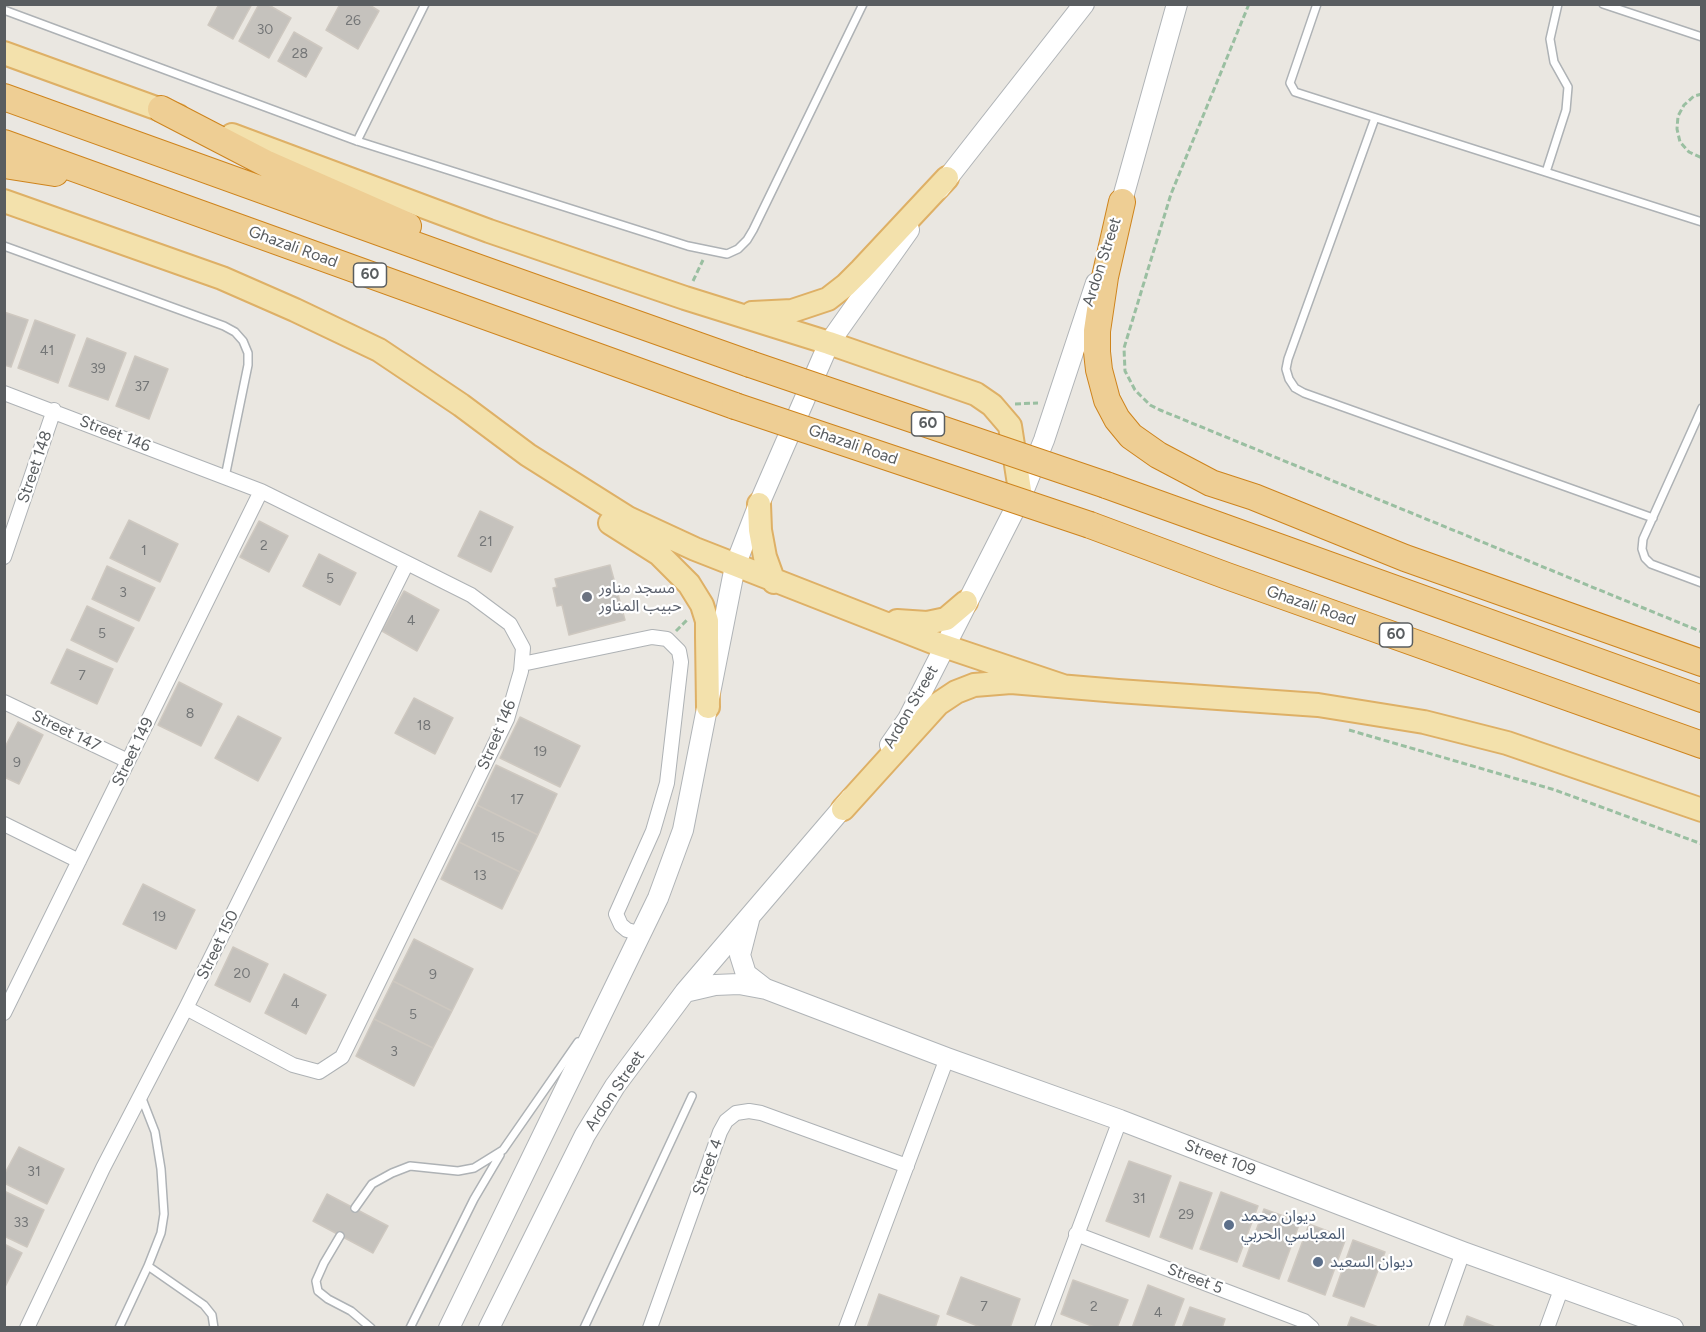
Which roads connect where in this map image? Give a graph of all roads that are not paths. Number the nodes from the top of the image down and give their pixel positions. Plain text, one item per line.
1 (425, 4) edge
2 (863, 4) edge
3 (1084, 4) edge
4 (1177, 4) edge
5 (1317, 4) edge
6 (1558, 4) edge
7 (1603, 4) edge
8 (4, 10) edge
9 (1701, 37) edge
10 (4, 53) edge
11 (4, 97) edge
12 (161, 109) junction
13 (1375, 118) junction
14 (357, 141) junction
15 (4, 143) edge
16 (4, 165) edge
17 (1546, 172) junction
18 (947, 178) junction
19 (113, 183) junction
20 (4, 201) edge
21 (1122, 202) junction
22 (1701, 222) edge
23 (4, 246) edge
24 (714, 306) junction
25 (603, 312) junction
26 (829, 343) junction
27 (4, 393) edge
28 (1701, 408) edge
29 (54, 410) junction
30 (528, 455) junction
31 (225, 477) junction
32 (261, 491) junction
33 (1021, 497) junction
34 (759, 504) junction
35 (1653, 518) junction
36 (4, 557) edge
37 (407, 563) junction
38 (735, 566) junction
39 (774, 582) junction
40 (1701, 583) edge
41 (966, 602) junction
42 (857, 614) junction
43 (945, 647) junction
44 (1701, 662) edge
45 (522, 664) junction
46 (1063, 686) junction
47 (1701, 699) edge
48 (4, 702) edge
49 (708, 706) junction
50 (1701, 745) edge
51 (128, 761) junction
52 (843, 809) junction
53 (1701, 810) edge
54 (4, 824) edge
55 (79, 861) junction
56 (751, 914) junction
57 (642, 934) junction
58 (766, 989) junction
59 (614, 991) junction
60 (685, 992) junction
61 (186, 1008) junction
62 (4, 1013) edge
63 (947, 1058) junction
64 (141, 1096) junction
65 (692, 1096) dead end
66 (1120, 1120) junction
67 (503, 1150) junction
68 (907, 1166) junction
69 (355, 1208) dead end
70 (1076, 1234) junction
71 (340, 1236) dead end
72 (1463, 1252) junction
73 (148, 1266) junction
74 (1562, 1287) junction
75 (27, 1328) edge
76 (119, 1328) edge
77 (214, 1328) edge
78 (372, 1328) edge
79 (410, 1328) edge
80 (448, 1328) edge
81 (489, 1328) edge
82 (584, 1328) edge
83 (650, 1328) edge
84 (846, 1328) edge
85 (1042, 1328) edge
86 (1312, 1328) edge
87 (1436, 1328) edge
88 (1547, 1328) edge
89 (1673, 1328) edge

1 - 14 lane
2 - 14 lane
3 - 18 main road
4 - 21 main road, Ardon Street
5 - 13 lane
6 - 17 lane
7 - 9 lane
8 - 14 lane
10 - 12 main road
11 - 25 highway, 60
12 - 24 main road
12 - 25 highway
13 - 17 lane
13 - 35 lane
15 - 19 highway, Ghazali Road / 60
16 - 19 highway
17 - 22 lane
18 - 24 main road
18 - 26 main road
19 - 50 highway, Ghazali Road / 60, bridge
20 - 30 main road
21 - 33 main road, Ardon Street
21 - 44 highway
23 - 31 lane
24 - 26 main road
25 - 47 highway, 60, bridge
26 - 33 main road
26 - 34 main road
27 - 29 street, Street 146
28 - 35 lane
29 - 31 street, Street 146
29 - 36 street, Street 148
30 - 38 main road
30 - 49 main road
31 - 32 street, Street 146
32 - 37 street, Street 146
32 - 51 street, Street 149
33 - 41 main road, Ardon Street
34 - 38 main road
34 - 39 main road
35 - 40 lane
37 - 45 street, Street 146
37 - 61 street, Street 150
38 - 39 main road
38 - 49 main road
39 - 42 main road
41 - 42 main road
41 - 43 main road, Ardon Street
42 - 43 main road
43 - 46 main road
43 - 52 main road, Ardon Street
45 - 57 street
45 - 61 street, Street 146
46 - 52 main road
46 - 53 main road
48 - 51 street, Street 147
49 - 57 main road
51 - 55 street, Street 149
52 - 56 main road, Ardon Street
54 - 55 street
55 - 62 street, Street 149
56 - 58 main road, Street 109
56 - 60 main road, Ardon Street
57 - 59 main road
58 - 60 main road, Street 109
58 - 63 main road, Street 109
59 - 67 lane
59 - 80 main road
60 - 81 main road, Ardon Street
61 - 64 street, Street 150
63 - 66 main road, Street 109
63 - 68 street
64 - 73 lane
64 - 75 street, Street 150
65 - 82 lane
66 - 70 street
66 - 72 main road, Street 109
67 - 69 lane
67 - 79 lane
68 - 83 street, Street 4
68 - 84 street
70 - 85 street
70 - 86 street, Street 5
71 - 78 lane
72 - 74 main road, Street 109
72 - 87 street
73 - 76 lane
73 - 77 lane
74 - 88 street
74 - 89 main road, Street 109

